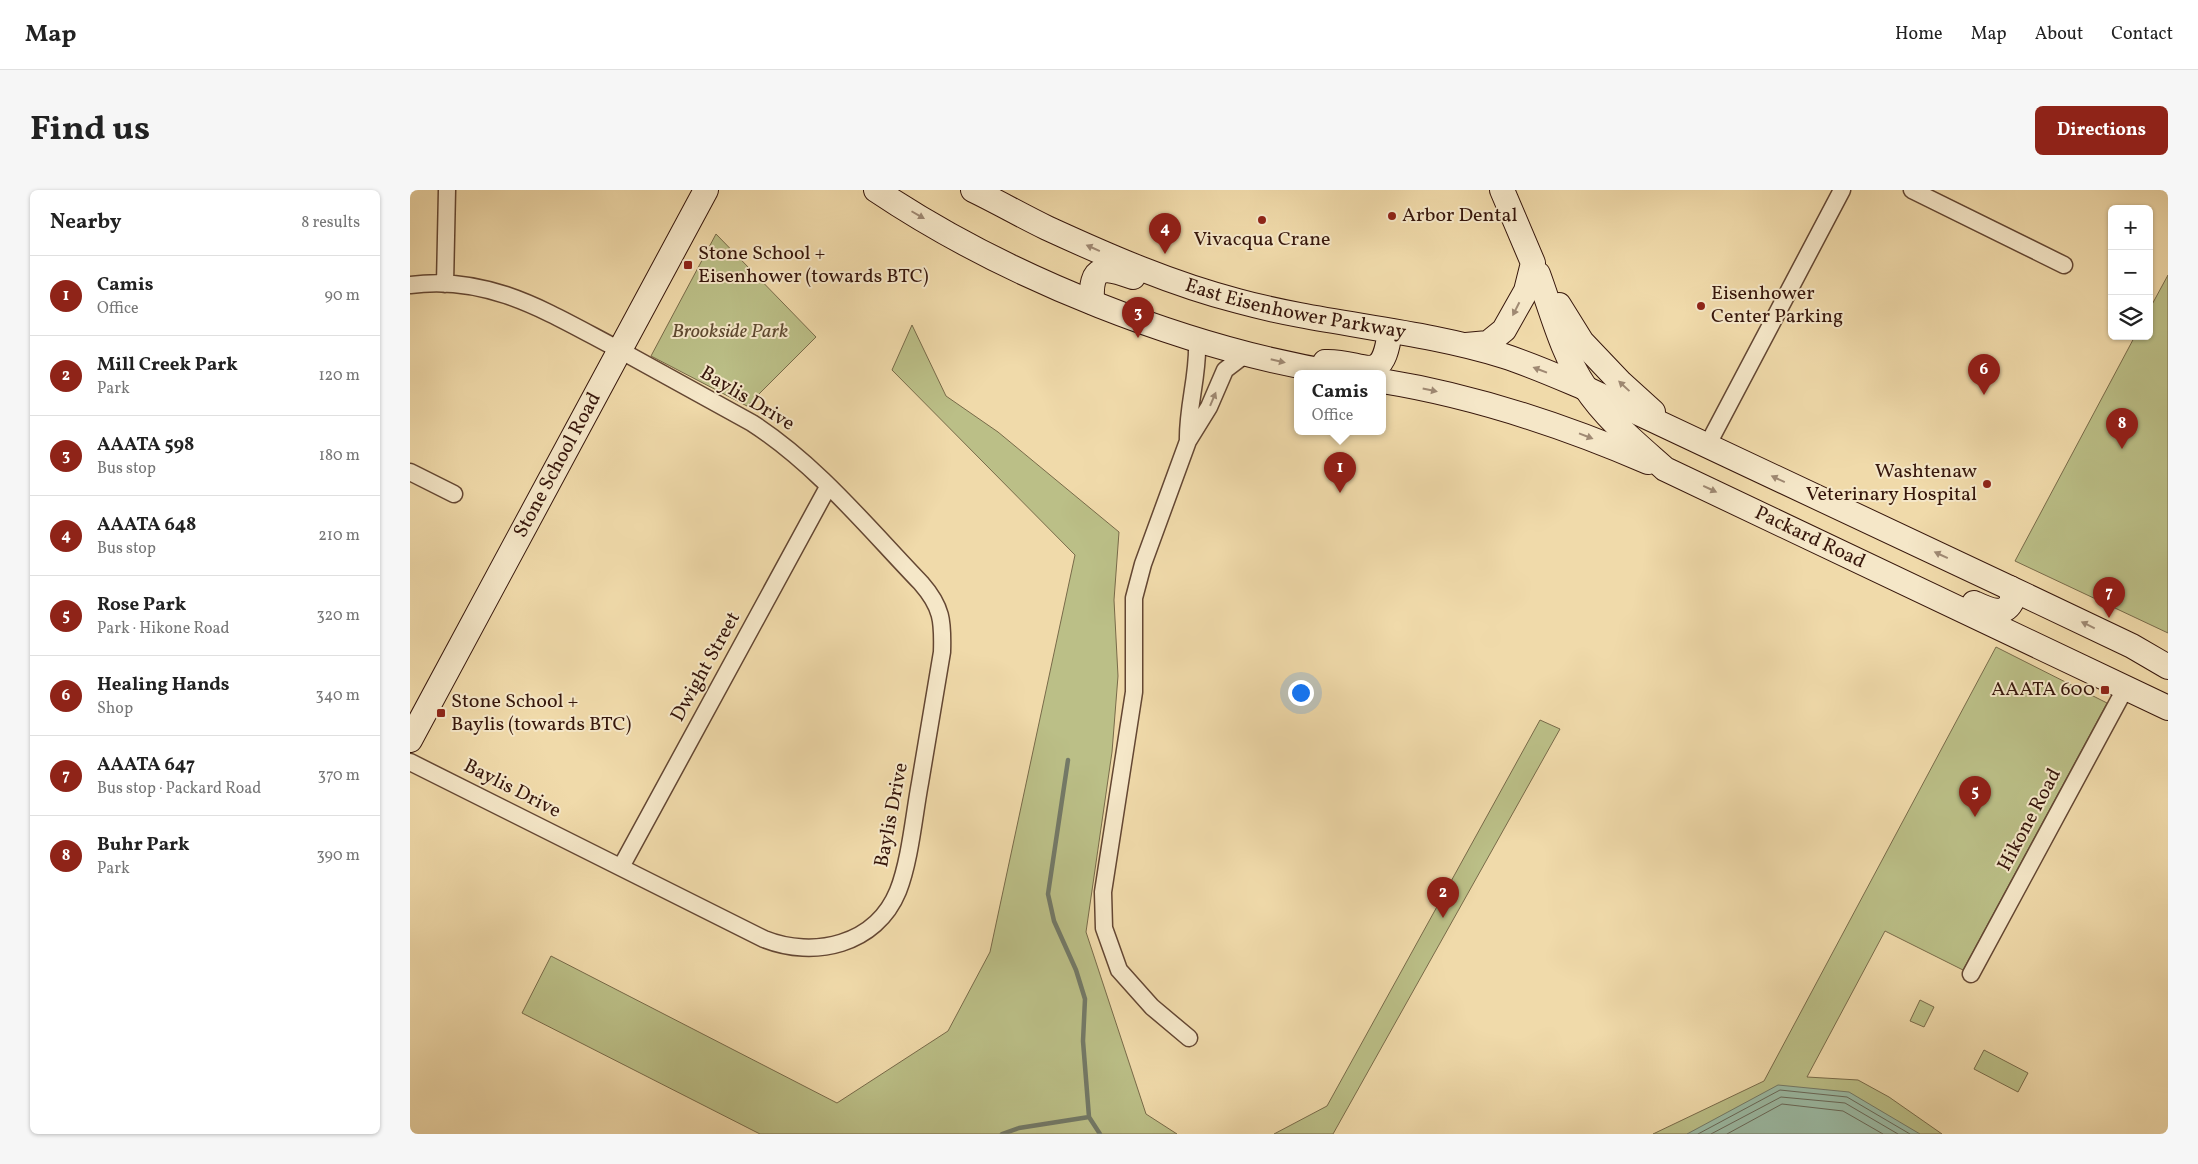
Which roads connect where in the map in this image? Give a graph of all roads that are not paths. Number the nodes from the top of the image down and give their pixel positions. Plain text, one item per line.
1 (447, 190) edge
2 (706, 190) edge
3 (876, 190) edge
4 (973, 190) edge
5 (1502, 190) edge
6 (1842, 190) edge
7 (1912, 190) edge
8 (2064, 266) dead end
9 (1536, 269) junction
10 (445, 284) junction
11 (410, 285) edge
12 (1195, 288) junction
13 (1092, 302) junction
14 (1390, 331) junction
15 (1197, 340) junction
16 (1460, 345) junction
17 (621, 351) junction
18 (1246, 354) junction
19 (1304, 367) junction
20 (1320, 370) edge
21 (1386, 382) edge
22 (1585, 388) junction
23 (1627, 408) joint
24 (1673, 430) junction
25 (1188, 441) junction
26 (1707, 446) junction
27 (1665, 469) junction
28 (410, 472) edge
29 (828, 487) junction
30 (454, 494) dead end
31 (1878, 569) junction
32 (2010, 588) junction
33 (2028, 640) junction
34 (2168, 666) edge
35 (2126, 687) junction
36 (2168, 696) edge
37 (2168, 708) edge
38 (413, 727) edge
39 (410, 762) edge
40 (621, 867) junction
41 (1972, 974) dead end
42 (1189, 1038) dead end

1 - 10 street
2 - 17 main road, Stone School Road
3 -> 13 main road
12 -> 4 main road, East Eisenhower Parkway
5 - 9 main road, Packard Road
6 - 26 street
7 - 8 street
9 -> 16 main road
9 - 22 main road, Packard Road
24 -> 9 main road
10 - 11 street, Baylis Drive
10 - 17 street, Baylis Drive
12 - 13 main road
12 - 14 main road, East Eisenhower Parkway
13 - 15 main road
14 - 16 main road, East Eisenhower Parkway
14 - 19 main road
15 - 18 main road
15 - 25 street
22 -> 16 main road, East Eisenhower Parkway
17 - 29 street, Baylis Drive
17 - 38 main road, Stone School Road
18 -> 19 main road
25 -> 18 street
19 - 20 main road
21 -> 27 main road
22 - 23 main road, East Eisenhower Parkway
22 - 27 main road, Packard Road
23 - 24 main road, Packard Road
24 - 26 main road, Packard Road
25 - 42 street
32 -> 26 main road, Packard Road
27 -> 31 main road, Packard Road
28 - 30 street
29 - 40 street, Dwight Street
29 - 40 street, Baylis Drive
31 - 32 main road
31 - 33 main road, Packard Road
34 -> 32 main road, Packard Road
33 - 35 main road, Packard Road
33 - 36 main road
35 - 37 main road, Packard Road
35 - 41 street, Hikone Road
39 - 40 street, Baylis Drive

